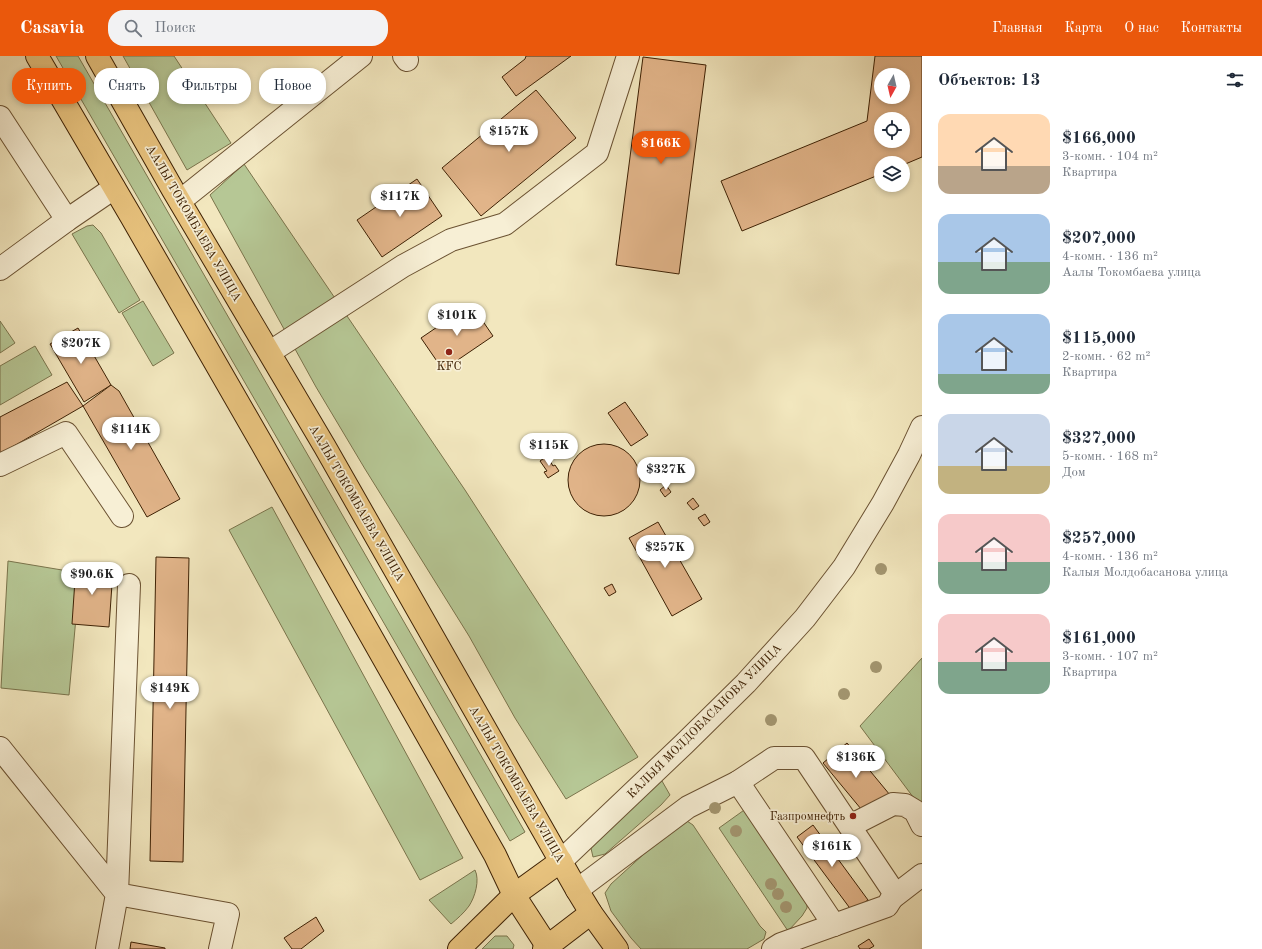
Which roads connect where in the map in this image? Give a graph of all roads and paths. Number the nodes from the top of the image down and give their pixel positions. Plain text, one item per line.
1 (37, 56) edge
2 (97, 56) edge
3 (361, 56) edge
4 (628, 56) edge
5 (0, 117) edge
6 (114, 188) junction
7 (180, 201) junction
8 (67, 220) junction
9 (0, 269) edge
10 (270, 352) junction
11 (922, 427) edge
12 (0, 465) edge
13 (122, 516) dead end
14 (129, 586) dead end
15 (0, 748) edge
16 (738, 782) junction
17 (922, 825) edge
18 (850, 826) junction
19 (561, 861) junction
20 (922, 875) edge
21 (577, 890) junction
22 (117, 894) junction
23 (514, 895) junction
24 (892, 898) junction
25 (591, 913) junction
26 (834, 925) junction
27 (547, 948) edge
28 (107, 949) edge
29 (220, 949) edge
30 (460, 949) edge
31 (617, 949) edge
32 (773, 949) edge

1 - 6 main road
2 - 7 main road, ААЛЫ ТОКОМБАЕВА УЛИЦА
3 - 7 street
4 - 10 street
5 - 8 street
6 - 8 street
6 - 23 main road
7 - 10 main road, ААЛЫ ТОКОМБАЕВА УЛИЦА
8 - 9 street
10 - 19 main road, ААЛЫ ТОКОМБАЕВА УЛИЦА
11 - 19 street, КАЛЫЯ МОЛДОБАСАНОВА УЛИЦА
12 - 13 street
14 - 22 street
15 - 22 street
16 - 18 street
16 - 21 street
16 - 26 street
17 - 18 street
18 - 24 street
19 - 21 main road, ААЛЫ ТОКОМБАЕВА УЛИЦА
19 - 23 main road
20 - 24 street
21 - 25 main road, ААЛЫ ТОКОМБАЕВА УЛИЦА
22 - 28 street
22 - 29 street
23 - 27 main road
23 - 30 main road
24 - 26 street
25 - 27 main road
25 - 31 main road, ААЛЫ ТОКОМБАЕВА УЛИЦА
26 - 32 street

